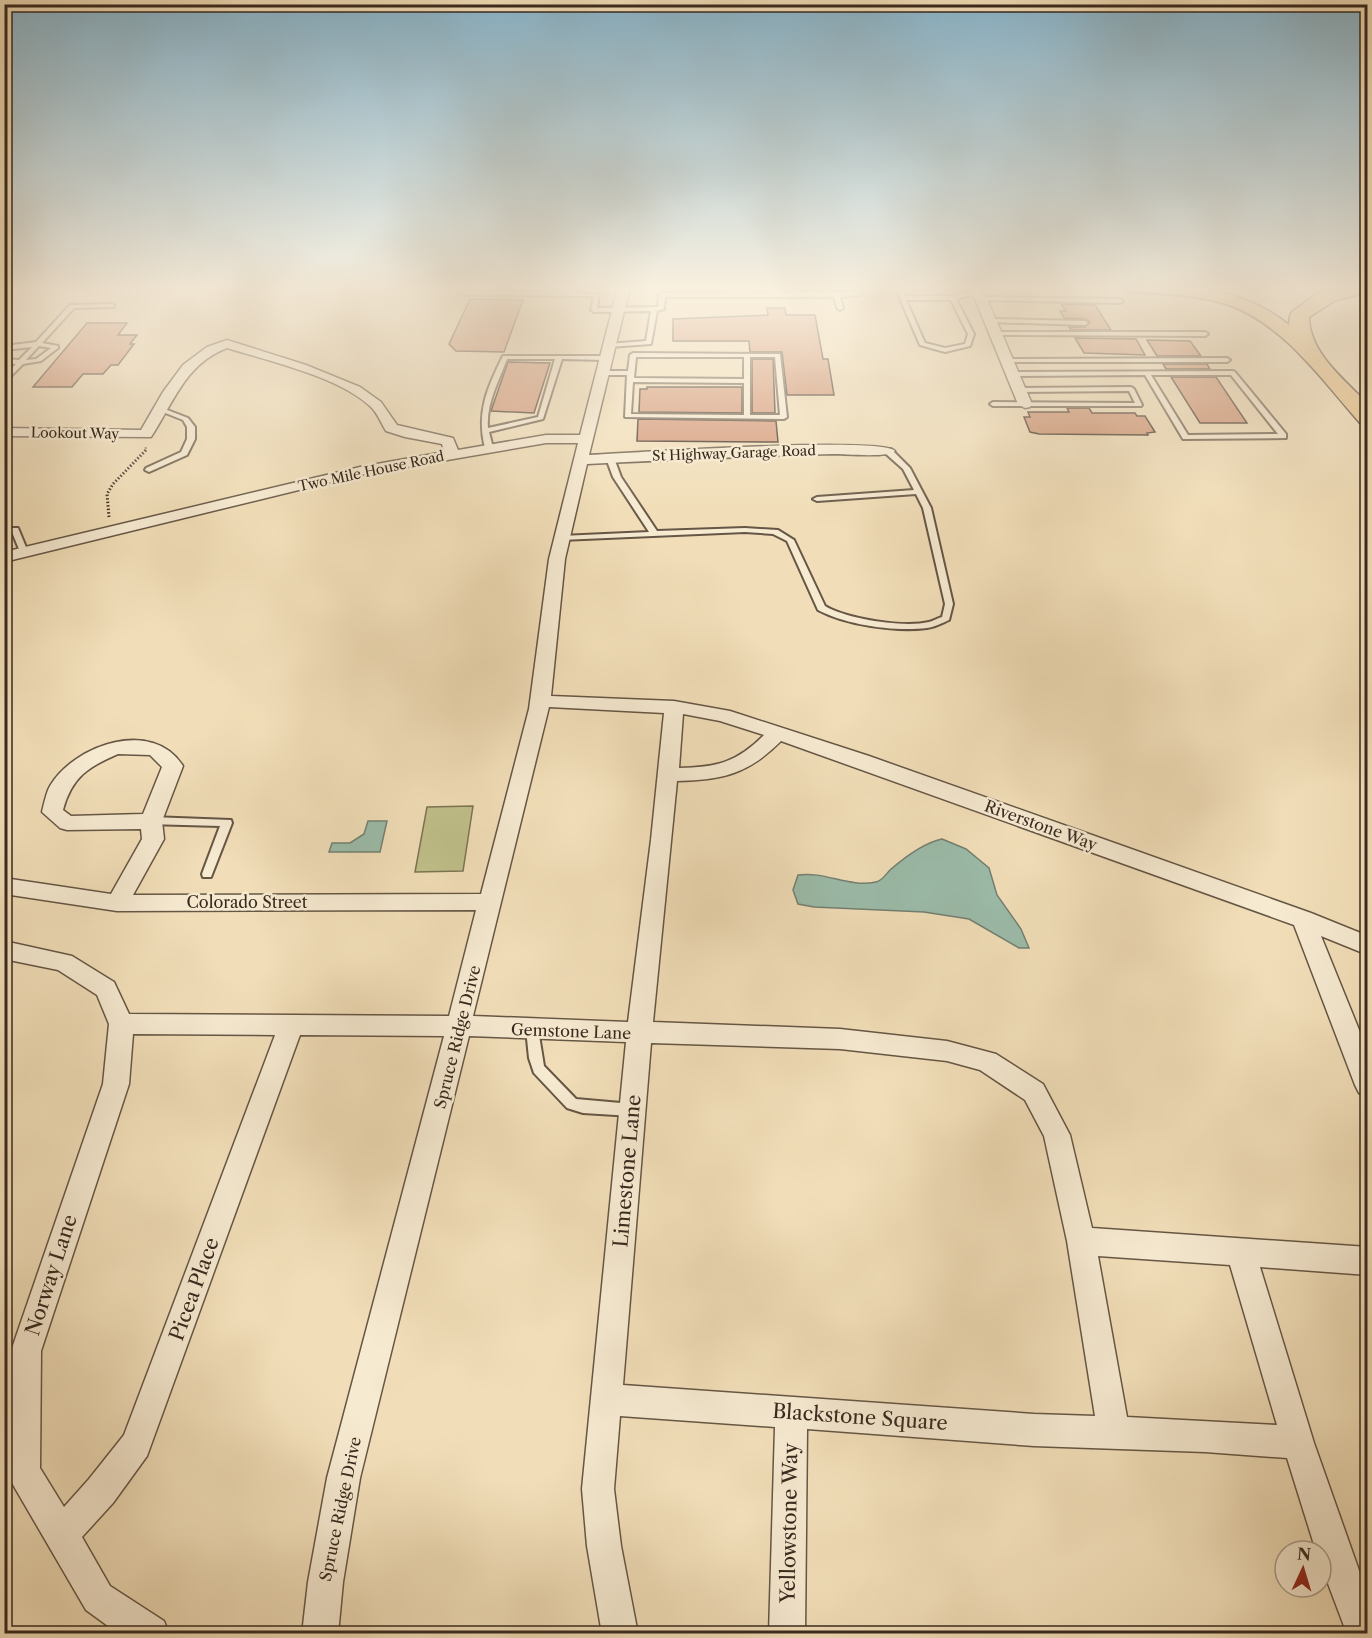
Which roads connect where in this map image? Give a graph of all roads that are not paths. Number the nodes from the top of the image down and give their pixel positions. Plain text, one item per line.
1 (21, 363) edge
2 (190, 363) edge
3 (285, 363) edge
4 (503, 363) edge
5 (557, 363) edge
6 (604, 363) edge
7 (632, 363) edge
8 (747, 363) edge
9 (779, 363) edge
10 (1008, 363) edge
11 (1319, 363) edge
12 (602, 373) junction
13 (1013, 374) junction
14 (1148, 375) junction
15 (630, 377) junction
16 (4, 381) edge
17 (747, 381) junction
18 (1019, 390) junction
19 (993, 404) dead end
20 (1025, 404) junction
21 (160, 409) junction
22 (747, 417) junction
23 (1368, 418) edge
24 (483, 431) junction
25 (4, 432) edge
26 (586, 439) junction
27 (489, 448) junction
28 (888, 451) joint
29 (452, 454) junction
30 (610, 458) junction
31 (580, 460) junction
32 (149, 470) dead end
33 (919, 492) junction
34 (817, 499) dead end
35 (4, 530) edge
36 (655, 535) junction
37 (561, 537) junction
38 (24, 552) junction
39 (4, 557) edge
40 (540, 701) junction
41 (674, 707) junction
42 (778, 732) junction
43 (668, 775) junction
44 (151, 821) junction
45 (207, 874) dead end
46 (4, 886) edge
47 (490, 902) junction
48 (117, 903) junction
49 (1303, 919) junction
50 (1368, 946) edge
51 (4, 950) edge
52 (120, 1024) junction
53 (291, 1025) junction
54 (460, 1026) junction
55 (532, 1029) junction
56 (639, 1034) junction
57 (1368, 1085) edge
58 (632, 1110) junction
59 (1081, 1241) junction
60 (1241, 1252) junction
61 (1368, 1262) edge
62 (606, 1399) junction
63 (791, 1412) junction
64 (1114, 1432) junction
65 (1298, 1443) junction
66 (62, 1534) junction
67 (151, 1634) edge
68 (320, 1634) edge
69 (620, 1634) edge
70 (787, 1634) edge
71 (1365, 1634) edge

1 - 16 lane
2 - 21 street
3 - 29 street
4 - 24 lane
5 - 24 lane
6 - 12 street
7 - 15 lane
8 - 17 lane
9 - 22 lane
10 - 13 street
11 - 23 highway
12 - 15 lane
12 - 26 street
13 - 14 lane
13 - 18 street
14 - 14 lane
15 - 17 lane
15 - 22 lane
17 - 22 lane
18 - 20 street
18 - 20 lane
19 - 20 lane
21 - 25 street, Lookout Way
21 - 32 lane
24 - 27 lane
26 - 27 street, Two Mile House Road
26 - 31 street, Spruce Ridge Drive
27 - 29 street, Two Mile House Road
28 - 30 street, St Highway Garage Road
28 - 33 lane
29 - 38 street, Two Mile House Road
30 - 31 street, St Highway Garage Road
30 - 36 lane
31 - 37 street, Spruce Ridge Drive
33 - 34 lane
33 - 36 lane
35 - 38 lane
36 - 37 lane
37 - 40 street, Spruce Ridge Drive
38 - 39 street, Two Mile House Road
40 - 41 street, Riverstone Way
40 - 47 street, Spruce Ridge Drive
41 - 42 street, Riverstone Way
41 - 43 street, Limestone Lane
42 - 43 street
42 - 49 street, Riverstone Way
43 - 56 street, Limestone Lane
44 - 44 street
44 - 45 lane
44 - 48 street
46 - 48 street, Colorado Street
47 - 48 street, Colorado Street
47 - 54 street, Spruce Ridge Drive
49 - 50 street, Riverstone Way
49 - 57 street
51 - 52 street, Norway Lane
52 - 53 street, Gemstone Lane
52 - 66 street, Norway Lane
53 - 54 street, Gemstone Lane
53 - 66 street, Picea Place
54 - 55 street, Gemstone Lane
54 - 68 street, Spruce Ridge Drive
55 - 56 street, Gemstone Lane
55 - 58 lane
56 - 58 street, Limestone Lane
56 - 59 street, Gemstone Lane
58 - 62 street, Limestone Lane
59 - 60 street
59 - 64 street
60 - 61 street
60 - 65 street
62 - 63 street, Blackstone Square
62 - 69 street, Limestone Lane
63 - 64 street, Blackstone Square
63 - 70 street, Yellowstone Way
64 - 65 street, Blackstone Square
65 - 71 street
66 - 67 street, Norway Lane

